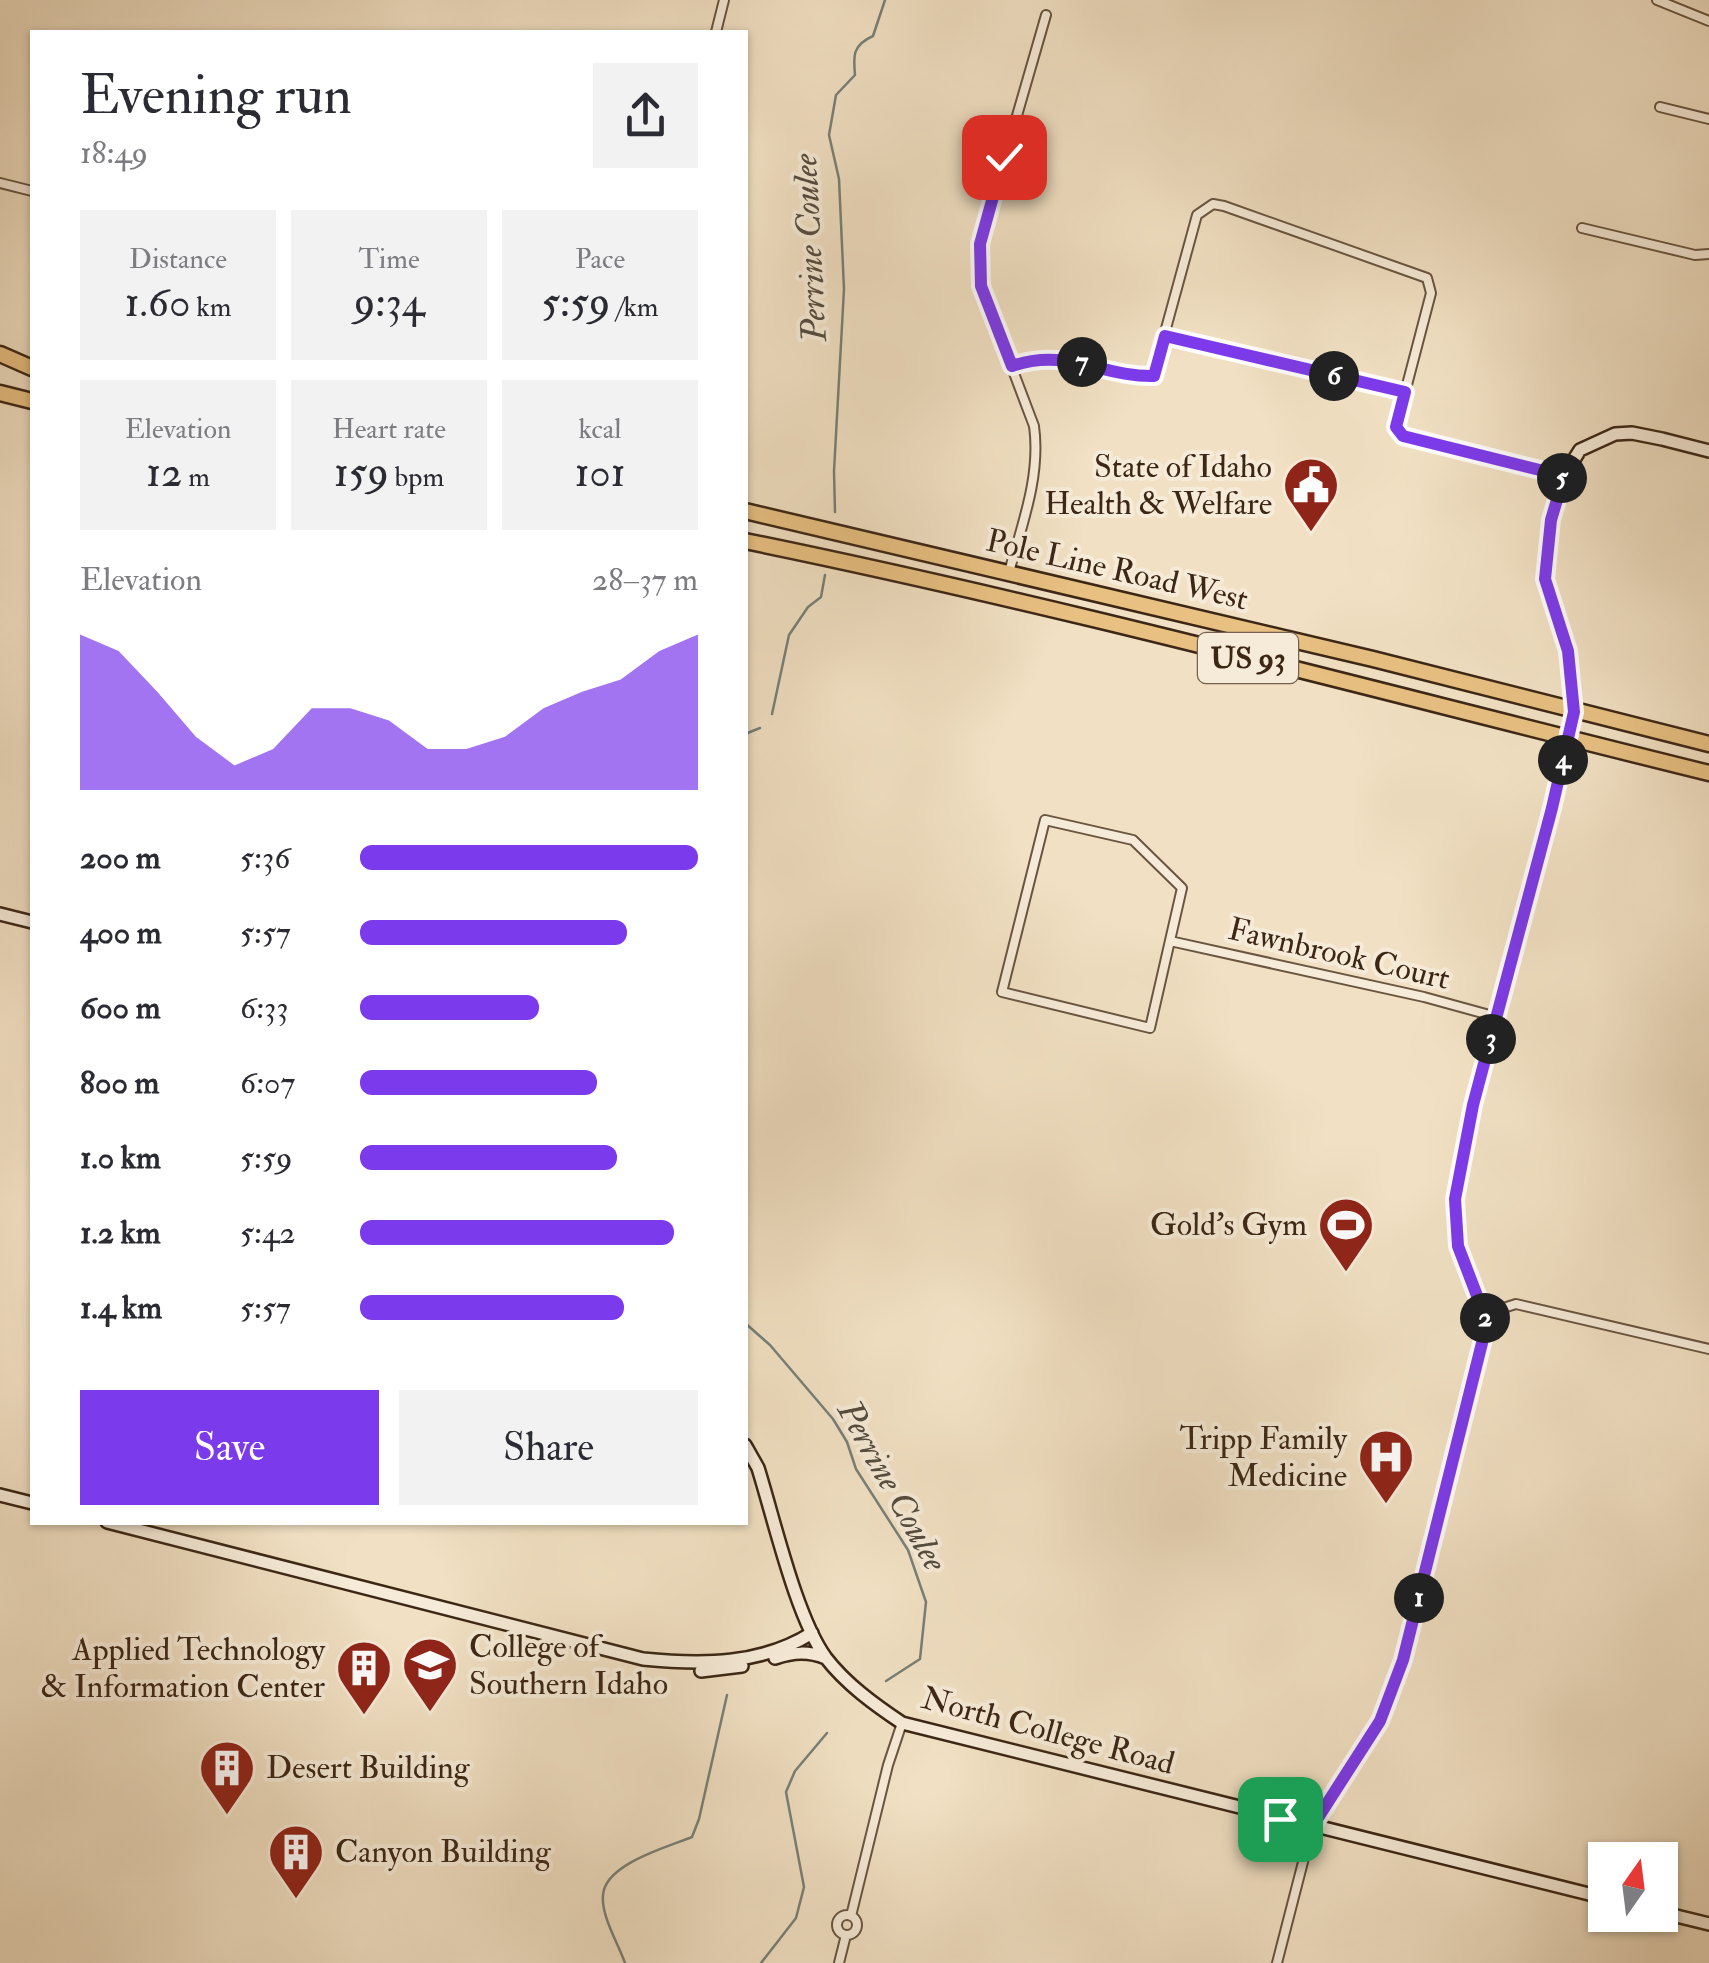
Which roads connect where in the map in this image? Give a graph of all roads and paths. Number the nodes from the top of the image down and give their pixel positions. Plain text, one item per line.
1 (724, 0) edge
2 (1657, 0) edge
3 (1046, 14) dead end
4 (1709, 21) edge
5 (716, 30) edge
6 (1660, 107) dead end
7 (1709, 120) edge
8 (0, 183) edge
9 (30, 190) edge
10 (1582, 228) dead end
11 (1709, 254) edge
12 (1165, 336) junction
13 (0, 357) edge
14 (1012, 366) junction
15 (30, 367) edge
16 (1405, 392) junction
17 (0, 395) edge
18 (30, 401) edge
19 (1709, 451) edge
20 (1564, 476) junction
21 (748, 512) edge
22 (748, 543) edge
23 (1009, 572) junction
24 (1574, 712) junction
25 (1568, 738) junction
26 (1709, 744) edge
27 (1709, 771) edge
28 (0, 914) edge
29 (30, 922) edge
30 (1170, 941) junction
31 (1497, 1016) junction
32 (1484, 1314) junction
33 (1709, 1349) edge
34 (748, 1450) edge
35 (0, 1495) edge
36 (30, 1503) edge
37 (119, 1525) edge
38 (812, 1633) junction
39 (826, 1658) junction
40 (643, 1660) junction
41 (902, 1723) junction
42 (1312, 1827) junction
43 (1588, 1894) edge
44 (851, 1916) junction
45 (1678, 1916) edge
46 (1709, 1924) edge
47 (846, 1934) junction
48 (839, 1963) edge
49 (1277, 1963) edge

1 - 5 street
2 - 4 street
3 - 14 street
6 - 7 street
8 - 9 street
10 - 11 street
12 - 14 street
12 - 16 street
12 - 16 street
13 - 15 highway
14 - 23 street
16 - 20 street
17 - 18 highway
19 - 20 street
20 - 24 street
21 - 23 highway, Pole Line Road West / US 93
22 - 25 highway, Pole Line Road West / US 93
23 - 24 highway, Pole Line Road West / US 93
24 - 25 street
24 - 26 highway, Pole Line Road West / US 93
25 - 27 highway, Pole Line Road West / US 93
25 - 31 street
28 - 29 street
30 - 30 street
30 - 31 street, Fawnbrook Court
31 - 32 street
32 - 33 street
32 - 42 street
34 - 38 street, North College Road
35 - 36 street
37 - 40 street
38 - 39 street, North College Road
38 - 40 street
39 - 40 street
39 - 41 street, North College Road
41 - 42 street, North College Road
41 - 44 street
42 - 43 street, North College Road
42 - 49 street
44 - 47 street
44 - 47 street
45 - 46 street
47 - 48 street

